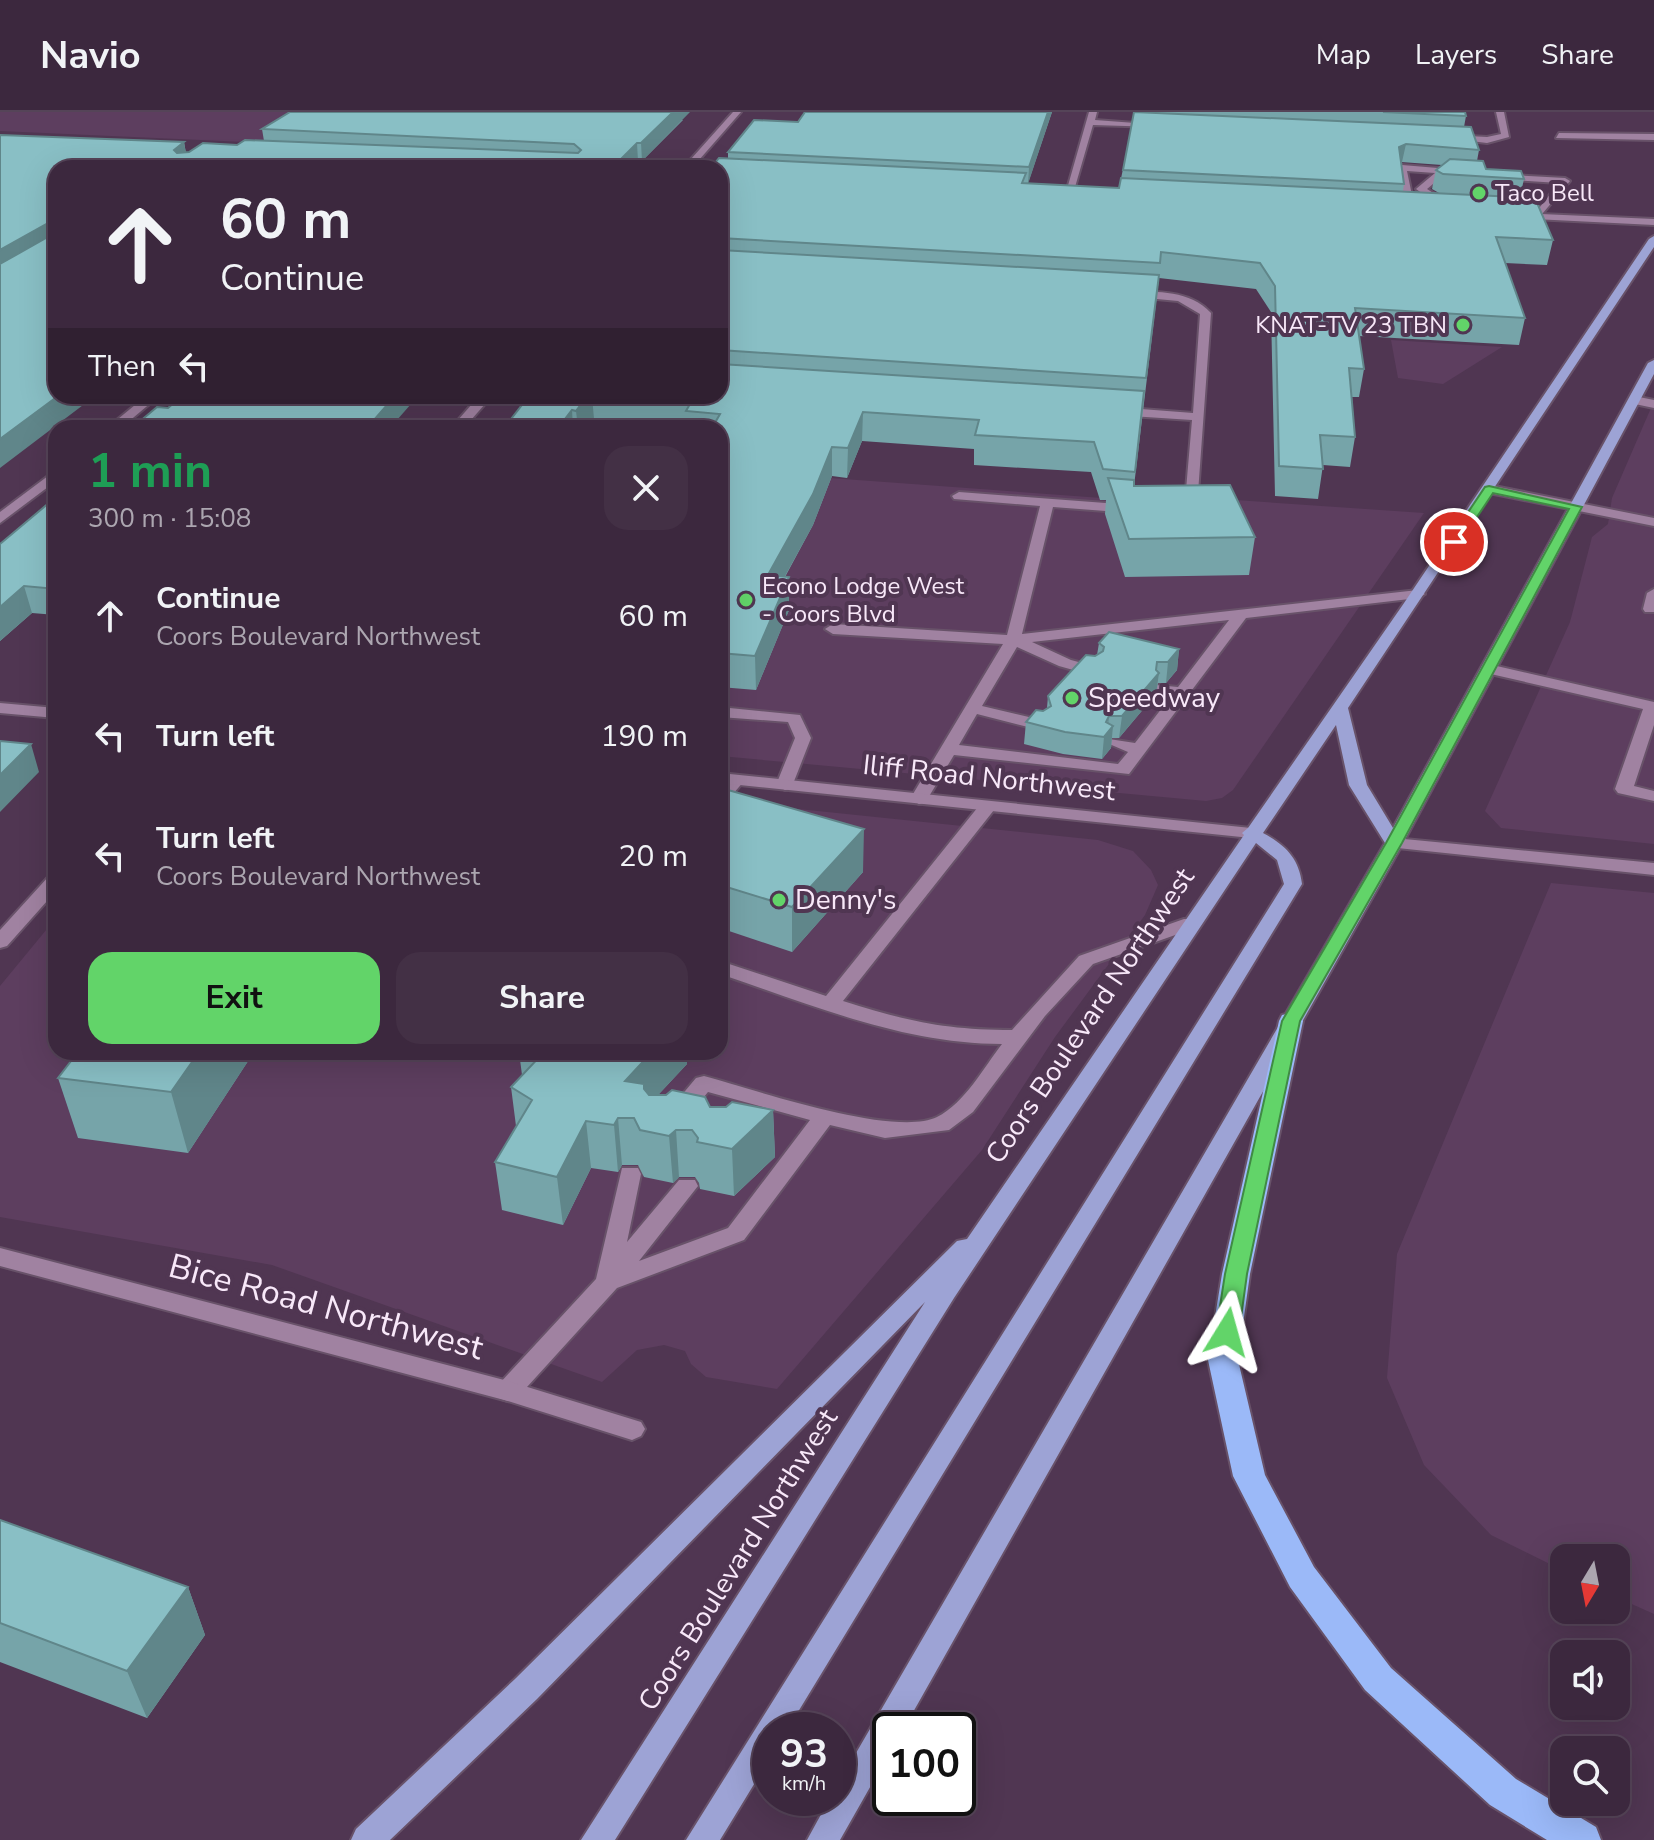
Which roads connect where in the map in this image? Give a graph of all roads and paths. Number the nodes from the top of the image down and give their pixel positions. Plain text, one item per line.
1 (737, 112) edge
2 (1500, 112) edge
3 (1092, 117) edge
4 (1174, 125) edge
5 (1559, 136) dead end
6 (1654, 137) edge
7 (1440, 138) edge
8 (694, 160) edge
9 (1443, 171) junction
10 (1473, 174) edge
11 (1488, 175) edge
12 (1053, 193) edge
13 (1068, 194) junction
14 (1081, 194) edge
15 (1461, 202) edge
16 (1532, 204) edge
17 (1546, 205) junction
18 (1394, 210) edge
19 (1507, 215) edge
20 (1537, 217) junction
21 (1654, 222) edge
22 (1654, 239) edge
23 (1111, 293) edge
24 (1652, 370) edge
25 (1634, 400) junction
26 (143, 404) edge
27 (479, 404) edge
28 (1654, 404) edge
29 (1094, 409) edge
30 (1199, 417) junction
31 (123, 420) edge
32 (464, 420) edge
33 (48, 480) edge
34 (1489, 489) junction
35 (1193, 490) edge
36 (959, 496) dead end
37 (1047, 504) junction
38 (1576, 507) junction
39 (1152, 511) edge
40 (0, 519) edge
41 (1654, 522) edge
42 (1654, 593) edge
43 (1418, 594) junction
44 (1650, 609) dead end
45 (1239, 617) junction
46 (833, 629) dead end
47 (1013, 640) junction
48 (1488, 669) junction
49 (1091, 670) edge
50 (1162, 688) dead end
51 (1184, 693) junction
52 (1653, 706) edge
53 (0, 708) edge
54 (972, 708) junction
55 (1341, 709) junction
56 (48, 712) edge
57 (728, 713) edge
58 (1040, 725) edge
59 (1648, 738) edge
60 (1115, 743) edge
61 (948, 749) junction
62 (1139, 750) junction
63 (1633, 760) junction
64 (1654, 765) edge
65 (728, 779) edge
66 (785, 785) junction
67 (1654, 796) edge
68 (919, 799) junction
69 (988, 806) junction
70 (1251, 833) junction
71 (1394, 843) junction
72 (1654, 869) edge
73 (48, 889) edge
74 (1191, 923) junction
75 (0, 942) edge
76 (728, 970) edge
77 (830, 1004) junction
78 (1291, 1021) junction
79 (1018, 1037) junction
80 (760, 1101) junction
81 (825, 1116) junction
82 (740, 1124) edge
83 (661, 1134) edge
84 (630, 1174) dead end
85 (687, 1186) dead end
86 (993, 1219) junction
87 (0, 1257) edge
88 (608, 1282) junction
89 (508, 1391) junction
90 (632, 1429) dead end
91 (781, 1712) edge
92 (752, 1759) edge
93 (367, 1840) edge
94 (597, 1840) edge
95 (702, 1840) edge
96 (823, 1840) edge
97 (1582, 1840) edge

1 - 8 street
2 - 7 street
3 - 4 street
3 - 13 street
5 - 6 street
9 - 10 street
9 - 15 street
9 - 18 street
11 - 17 street
12 - 13 street
13 - 14 street
16 - 17 street
17 - 20 street
19 - 20 street
20 - 21 street
22 - 34 main road, Coors Boulevard Northwest
23 - 30 street
24 - 25 main road
25 - 28 street
25 - 38 main road
26 - 31 street
27 - 32 street
29 - 30 street
30 - 35 street
33 - 40 street
34 - 38 street
34 - 43 main road, Coors Boulevard Northwest
36 - 37 street
37 - 39 street
37 - 47 street
38 - 41 street
38 - 48 main road
42 - 44 street
43 - 45 street
43 - 55 main road, Coors Boulevard Northwest
45 - 47 street
45 - 51 street
46 - 47 street
47 - 49 street
47 - 54 street
48 - 52 street
48 - 71 main road
50 - 51 street
51 - 62 street
52 - 59 street
53 - 56 street
54 - 58 street
54 - 61 street
55 - 70 main road, Coors Boulevard Northwest
55 - 71 main road
57 - 66 street
59 - 63 street
60 - 62 street
61 - 62 street
61 - 68 street
63 - 64 street
63 - 67 street
65 - 66 street, Iliff Road Northwest
66 - 68 street, Iliff Road Northwest
68 - 69 street, Iliff Road Northwest
69 - 70 street, Iliff Road Northwest
69 - 77 street
70 - 74 main road, Coors Boulevard Northwest
70 - 91 main road
71 - 72 street
71 - 78 main road
73 - 75 street
74 - 79 street
74 - 86 main road, Coors Boulevard Northwest
76 - 77 street
77 - 79 street
78 - 96 main road
78 - 97 highway
79 - 81 street
80 - 81 street
80 - 82 street
80 - 83 street
81 - 88 street
84 - 88 street
85 - 88 street
86 - 93 main road
86 - 94 main road, Coors Boulevard Northwest
87 - 89 street, Bice Road Northwest
88 - 89 street
89 - 90 street, Bice Road Northwest
92 - 95 main road

